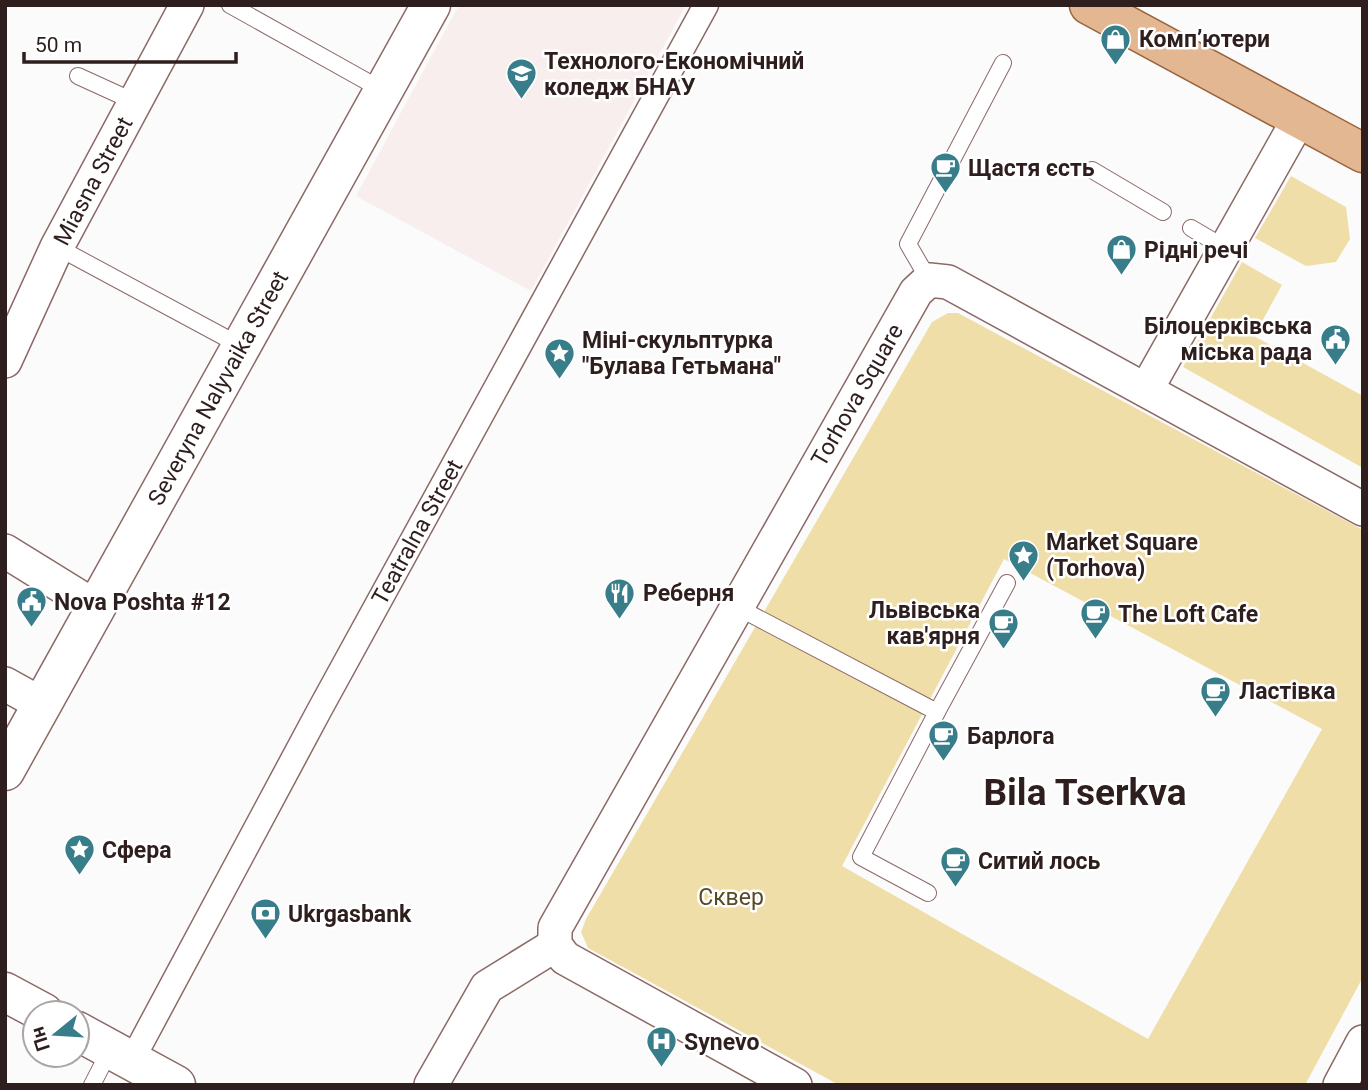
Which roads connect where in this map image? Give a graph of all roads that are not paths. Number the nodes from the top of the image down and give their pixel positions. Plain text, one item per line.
1 (187, 5) edge
2 (230, 5) edge
3 (431, 5) edge
4 (706, 5) edge
5 (1089, 5) edge
6 (1003, 63) dead end
7 (78, 76) dead end
8 (384, 91) junction
9 (135, 102) junction
10 (1300, 117) junction
11 (1363, 153) edge
12 (1092, 170) dead end
13 (1163, 212) dead end
14 (1191, 228) dead end
15 (57, 247) junction
16 (1225, 248) junction
17 (929, 280) junction
18 (241, 346) junction
19 (5, 361) edge
20 (1146, 390) junction
21 (1363, 509) edge
22 (5, 551) edge
23 (1007, 583) dead end
24 (94, 606) junction
25 (737, 607) junction
26 (5, 684) edge
27 (43, 705) junction
28 (937, 712) junction
29 (5, 771) edge
30 (928, 893) dead end
31 (555, 945) junction
32 (5, 992) edge
33 (21, 1001) edge
34 (91, 1039) edge
35 (1363, 1042) edge
36 (121, 1055) junction
37 (92, 1085) edge
38 (176, 1085) edge
39 (431, 1085) edge
40 (795, 1085) edge
41 (1340, 1085) edge

1 - 9 street, Miasna Street
2 - 8 lane
3 - 8 street, Severyna Nalyvaika Street
4 - 36 street, Teatralna Street
5 - 10 main road
6 - 17 lane
7 - 9 lane
8 - 18 street, Severyna Nalyvaika Street
9 - 15 street, Miasna Street
10 - 11 main road
10 - 16 street
12 - 13 lane
14 - 16 lane
15 - 18 lane
15 - 19 street, Miasna Street
16 - 20 street
17 - 20 street
17 - 25 street, Torhova Square
18 - 24 street, Severyna Nalyvaika Street
20 - 21 street
22 - 24 street
23 - 28 lane
24 - 27 street, Severyna Nalyvaika Street
25 - 28 lane
25 - 31 street, Torhova Square
26 - 27 street
27 - 29 street, Severyna Nalyvaika Street
28 - 30 lane
31 - 39 street
31 - 40 street
32 - 33 street
34 - 36 street
35 - 41 street
36 - 37 lane
36 - 38 street

